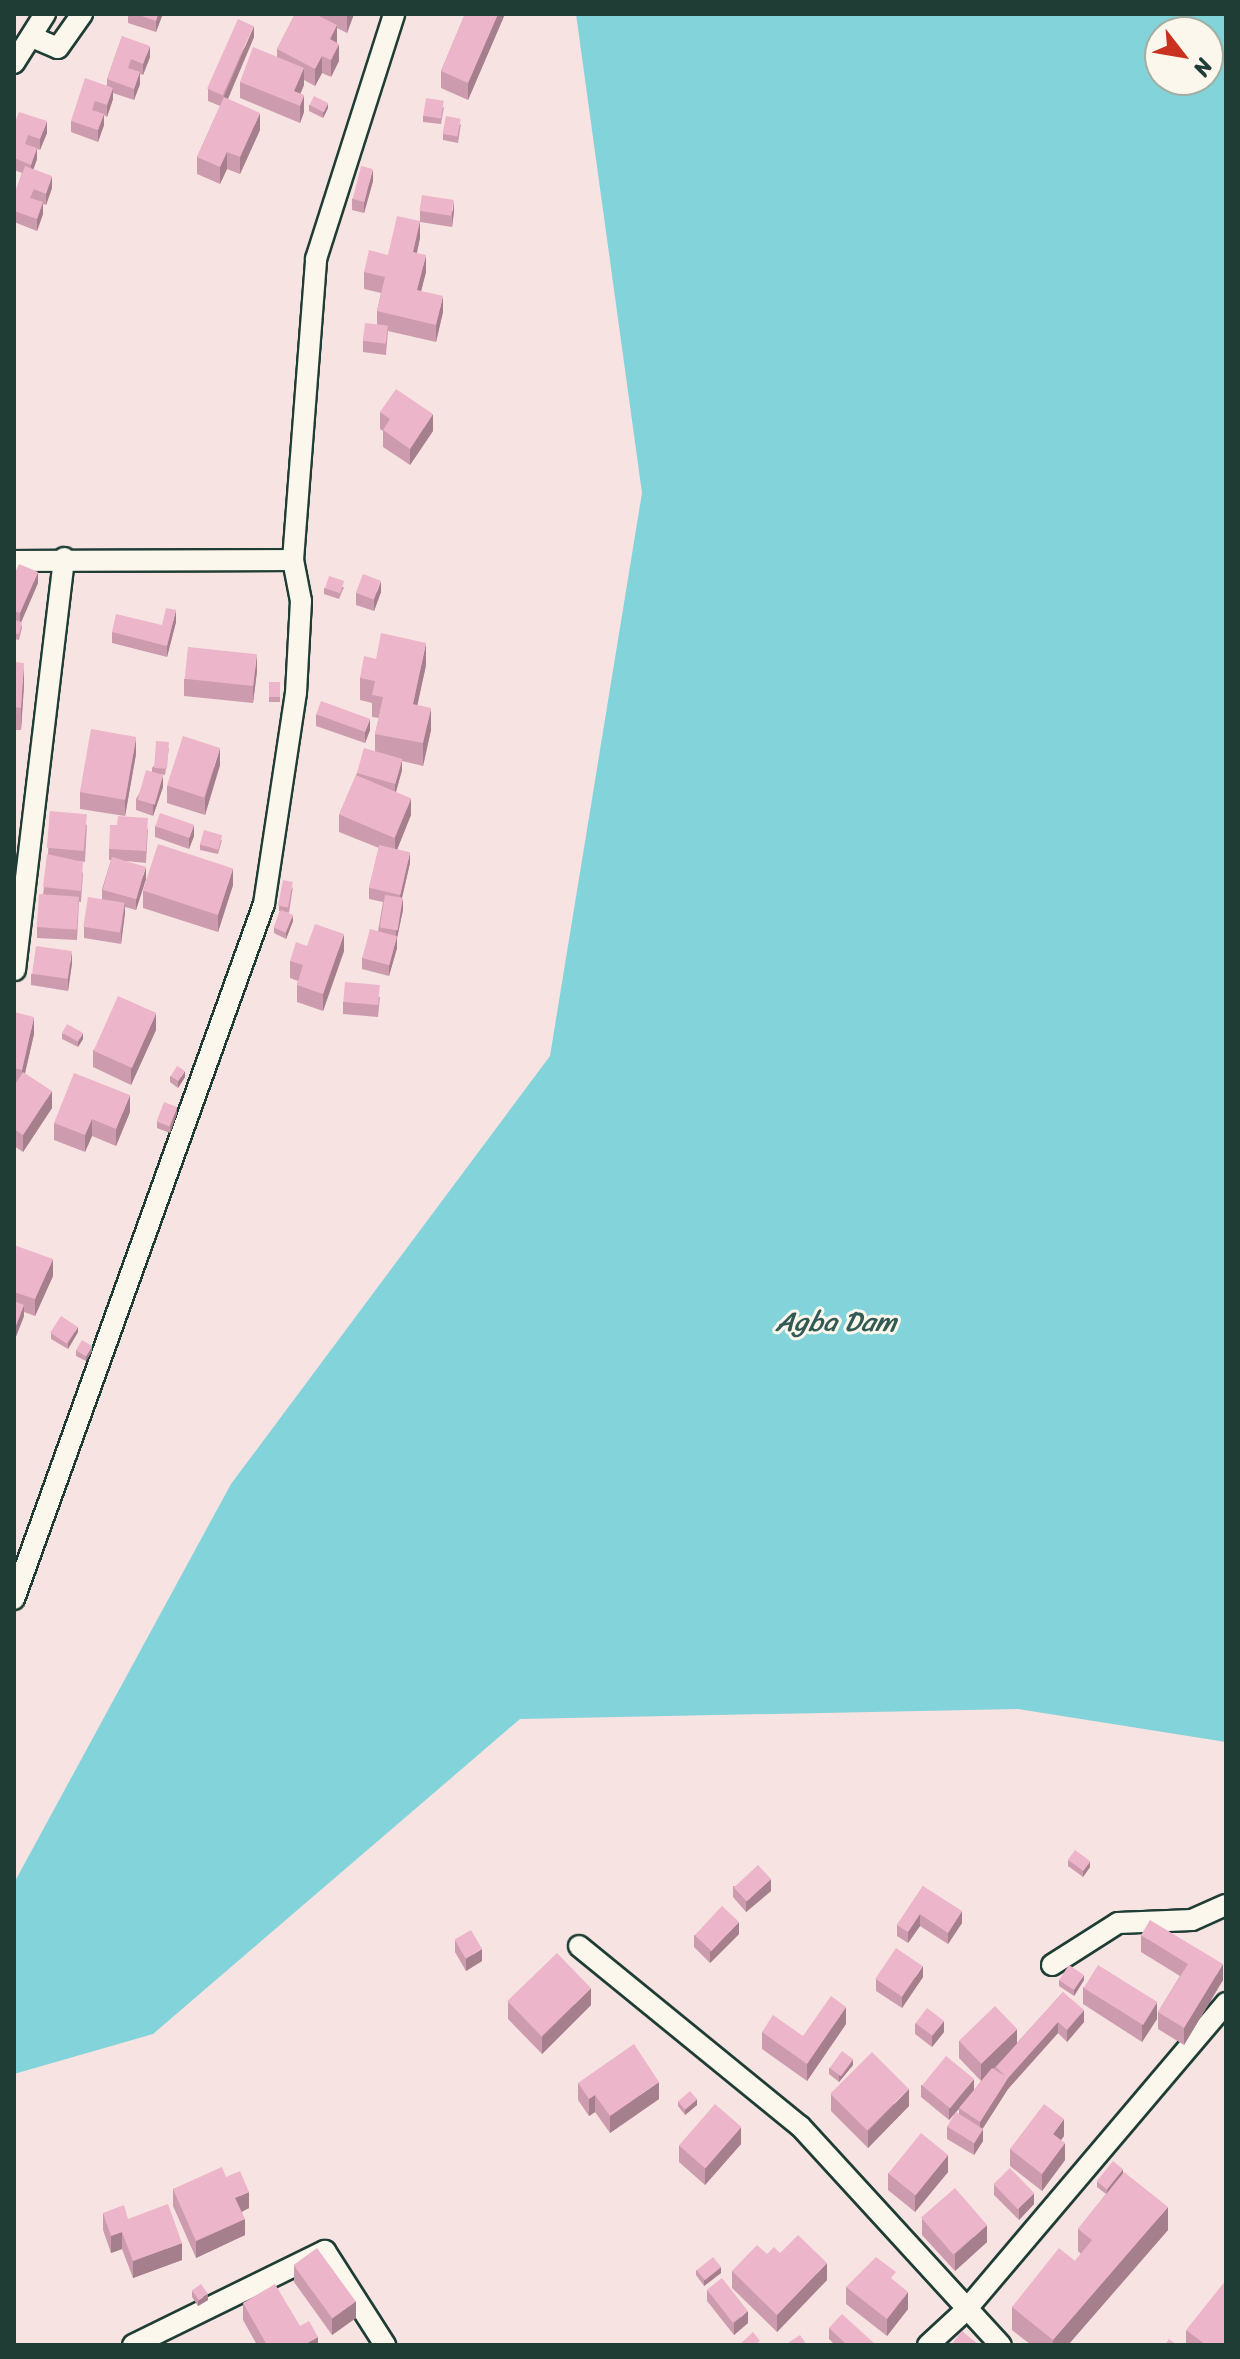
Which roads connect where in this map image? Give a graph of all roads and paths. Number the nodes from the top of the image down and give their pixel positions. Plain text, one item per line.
1 (45, 14) edge
2 (82, 14) edge
3 (394, 14) edge
4 (32, 37) junction
5 (14, 63) edge
6 (64, 558) junction
7 (293, 560) junction
8 (14, 561) edge
9 (15, 970) edge
10 (14, 1599) edge
11 (1226, 1905) edge
12 (579, 1946) dead end
13 (1052, 1965) dead end
14 (1226, 2003) edge
15 (965, 2311) junction
16 (133, 2345) edge
17 (385, 2345) edge
18 (928, 2345) edge
19 (1001, 2345) edge

1 - 4 street
2 - 4 street
3 - 7 street
4 - 5 street
6 - 7 street
6 - 8 street
6 - 9 street
7 - 10 street
11 - 13 street
12 - 15 street
14 - 15 street
15 - 18 street
15 - 19 street
16 - 17 street

